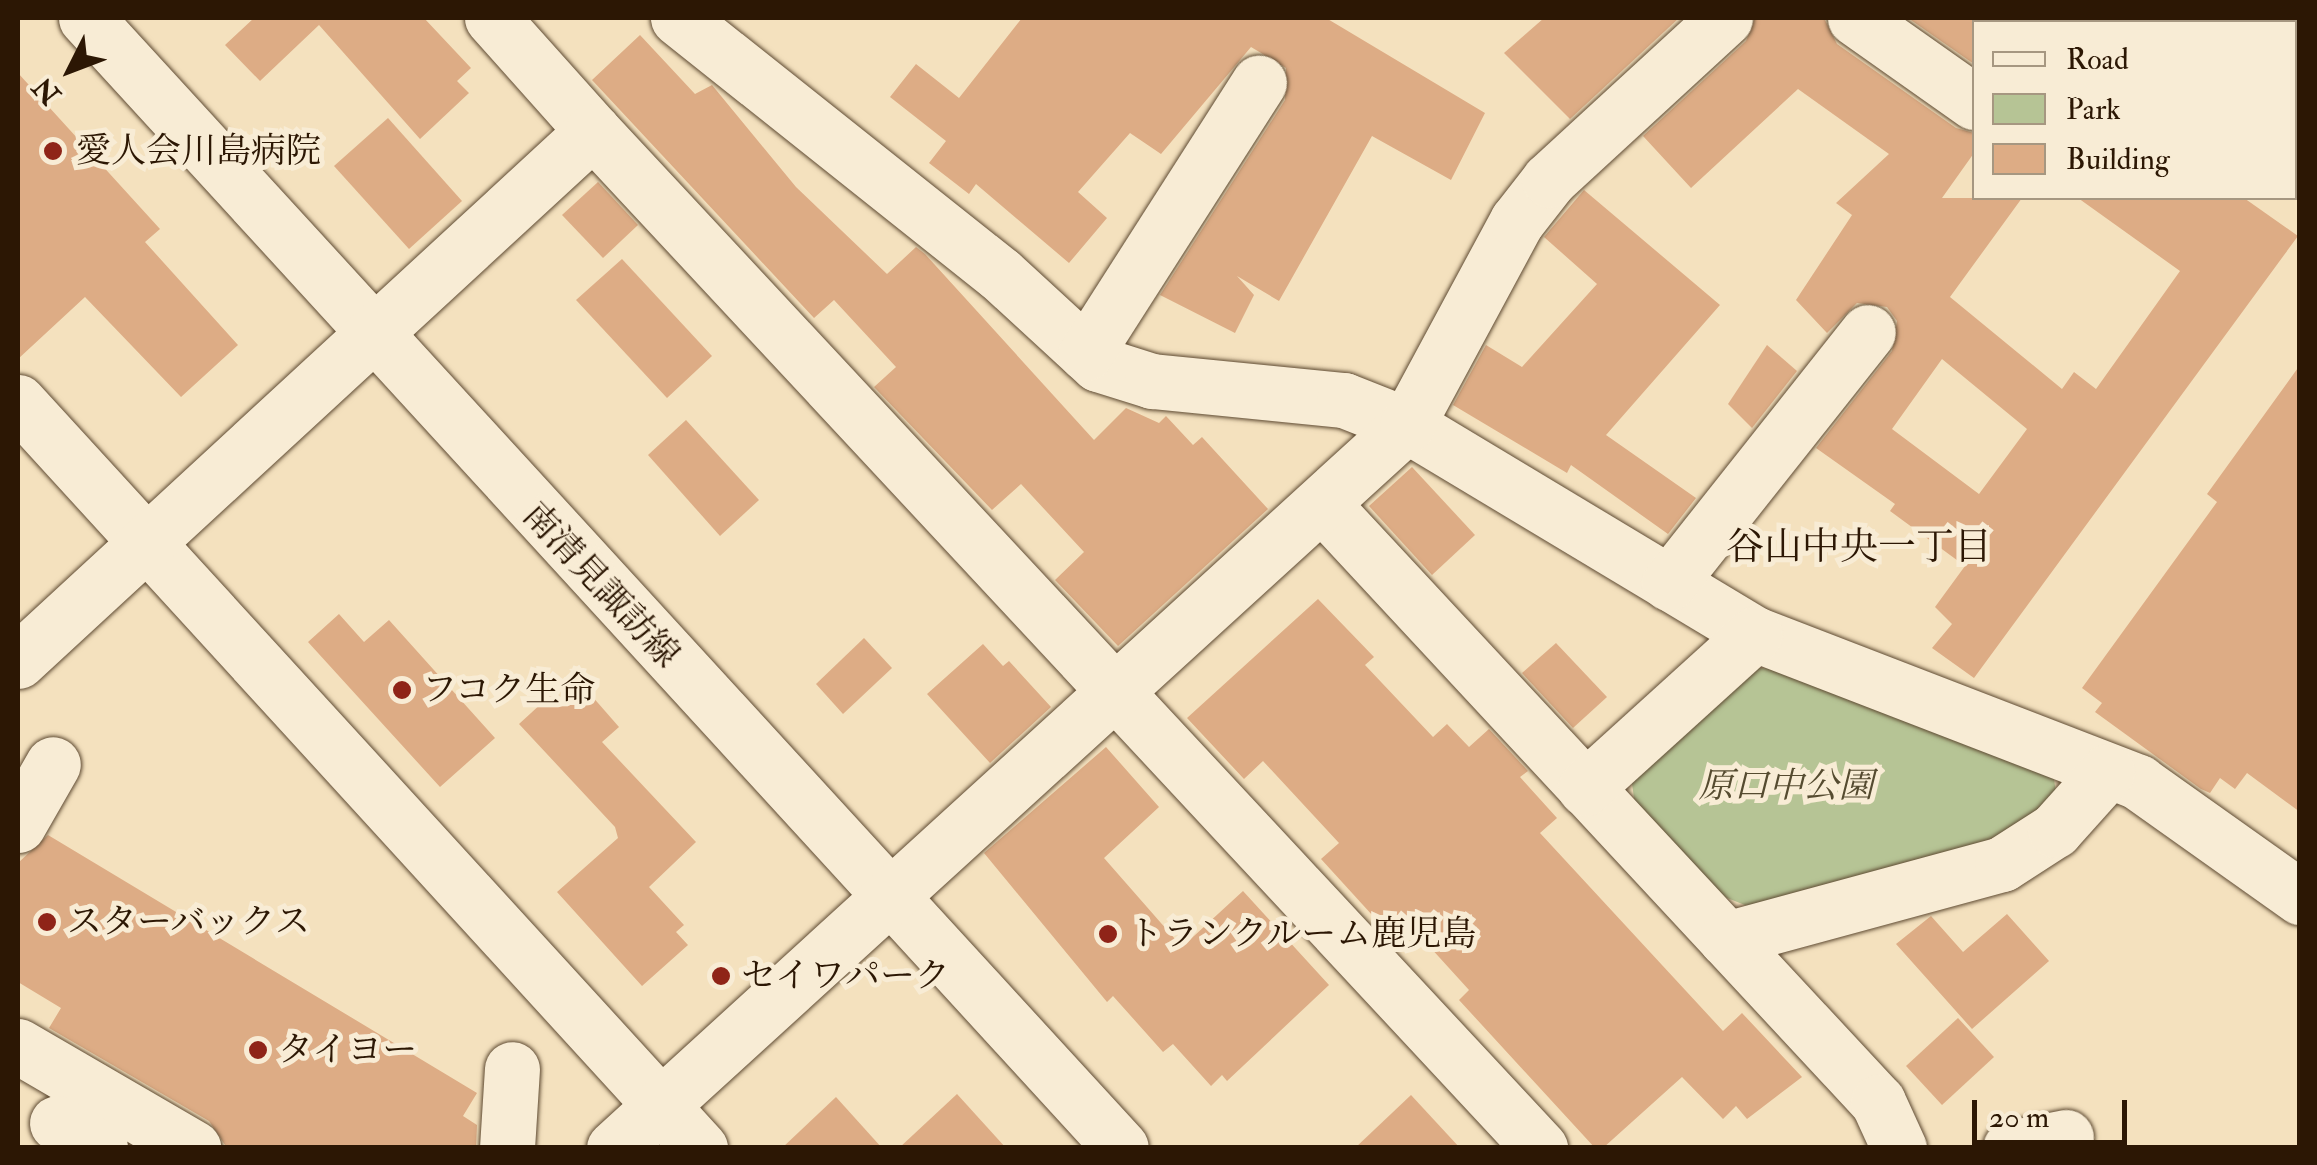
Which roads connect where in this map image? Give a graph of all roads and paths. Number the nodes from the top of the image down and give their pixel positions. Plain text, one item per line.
1 (86, 18) edge
2 (492, 18) edge
3 (678, 18) edge
4 (1725, 18) edge
5 (1855, 18) edge
6 (1259, 84) dead end
7 (1972, 101) edge
8 (594, 130) junction
9 (1868, 332) dead end
10 (372, 337) junction
11 (1086, 353) junction
12 (18, 402) edge
13 (1406, 425) junction
14 (1324, 504) junction
15 (146, 543) junction
16 (1669, 583) junction
17 (1755, 634) junction
18 (18, 661) edge
19 (1116, 692) junction
20 (52, 764) dead end
21 (2107, 772) junction
22 (1586, 788) junction
23 (18, 824) edge
24 (890, 897) junction
25 (2300, 898) edge
26 (1726, 939) junction
27 (18, 1046) edge
28 (512, 1069) dead end
29 (660, 1104) junction
30 (2066, 1137) dead end
31 (193, 1148) edge
32 (507, 1148) edge
33 (614, 1148) edge
34 (700, 1148) edge
35 (1121, 1148) edge
36 (1540, 1148) edge
37 (1899, 1148) edge
38 (2010, 1148) edge

1 - 10 street, 南清見諏訪線
2 - 8 street
3 - 11 street
4 - 13 street
5 - 7 street
6 - 11 street
8 - 10 street
8 - 19 street
9 - 16 street
10 - 15 street
10 - 24 street, 南清見諏訪線
11 - 13 street
12 - 15 street
13 - 14 street
13 - 16 street
14 - 19 street
14 - 22 street
15 - 18 street
15 - 29 street
16 - 17 street
17 - 21 street
17 - 22 street
19 - 24 street
19 - 36 street
20 - 23 street
21 - 25 street
21 - 26 street
22 - 26 street
24 - 29 street
24 - 35 street, 南清見諏訪線
26 - 37 street
27 - 31 street
28 - 32 street
29 - 33 street
29 - 34 street
30 - 38 street

